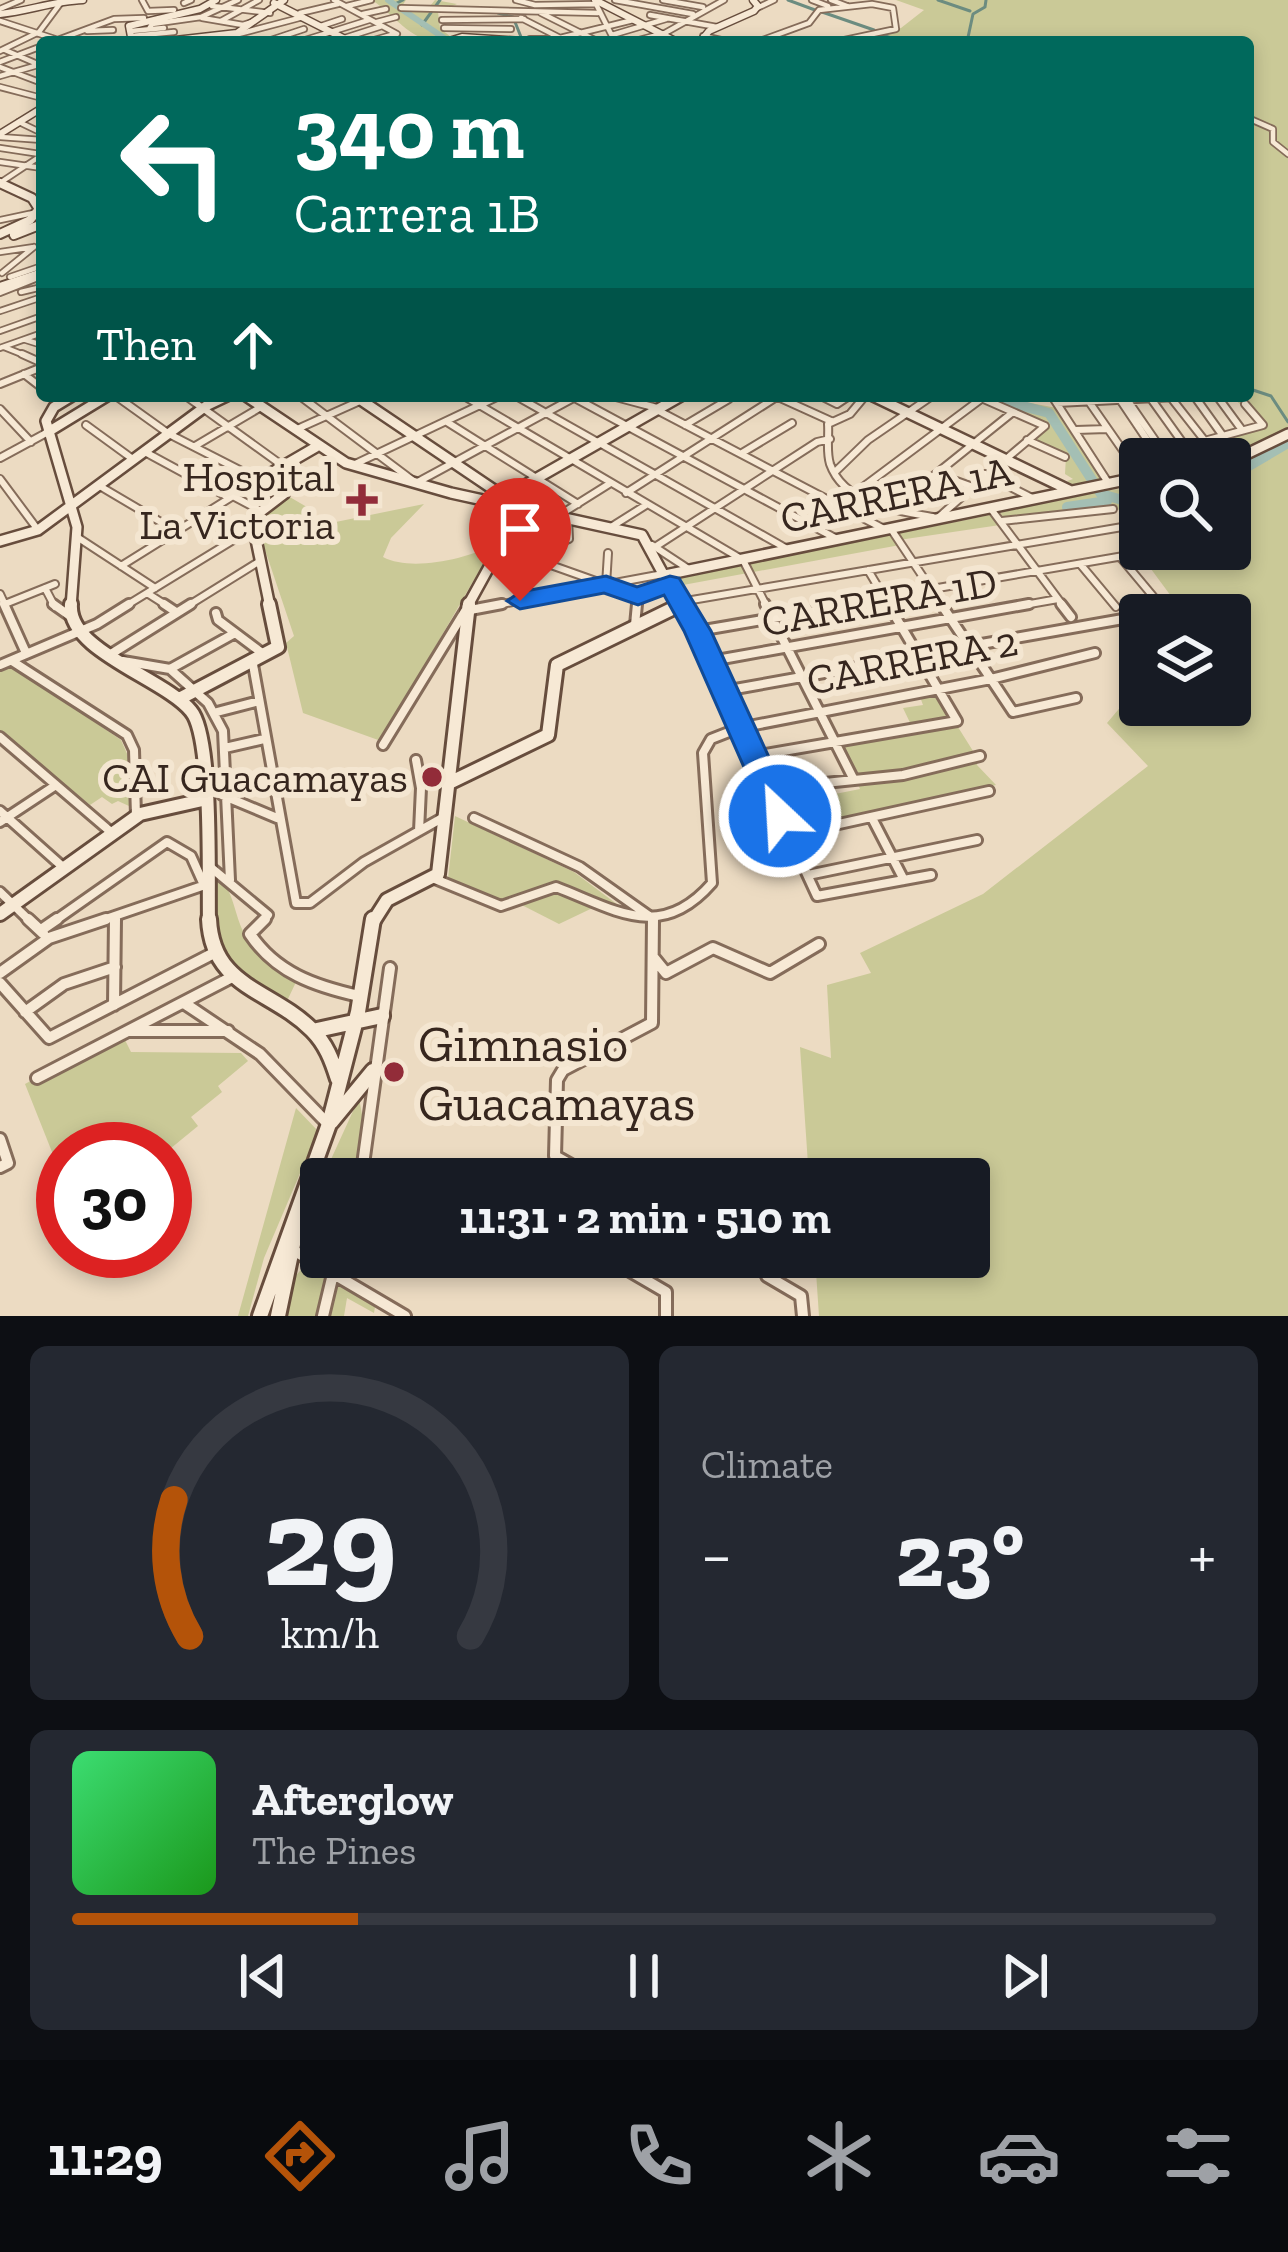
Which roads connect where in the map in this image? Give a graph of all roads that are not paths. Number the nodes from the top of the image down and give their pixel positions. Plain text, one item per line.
1 (21, 0) edge
2 (83, 0) edge
3 (142, 0) edge
4 (191, 0) edge
5 (238, 0) edge
6 (259, 0) edge
7 (351, 0) edge
8 (408, 0) edge
9 (422, 0) edge
10 (434, 0) edge
11 (516, 0) edge
12 (620, 0) edge
13 (664, 0) edge
14 (713, 0) edge
15 (753, 0) edge
16 (774, 0) edge
17 (812, 0) edge
18 (831, 0) edge
19 (62, 1) edge
20 (280, 1) edge
21 (673, 1) edge
22 (722, 1) edge
23 (892, 1) edge
24 (374, 2) edge
25 (566, 2) edge
26 (595, 2) edge
27 (184, 3) dead end
28 (214, 3) edge
29 (339, 3) edge
30 (849, 3) edge
31 (869, 3) edge
32 (641, 4) junction
33 (8, 7) junction
34 (164, 7) edge
35 (33, 8) junction
36 (227, 8) junction
37 (661, 8) junction
38 (708, 8) junction
39 (835, 8) junction
40 (243, 10) junction
41 (353, 10) junction
42 (414, 10) junction
43 (756, 10) junction
44 (190, 11) junction
45 (434, 11) junction
46 (603, 11) junction
47 (501, 12) junction
48 (539, 12) junction
49 (269, 13) junction
50 (570, 13) junction
51 (322, 14) dead end
52 (694, 14) junction
53 (0, 15) edge
54 (302, 15) junction
55 (362, 15) junction
56 (650, 15) junction
57 (621, 16) junction
58 (200, 17) junction
59 (667, 18) junction
60 (372, 20) junction
61 (442, 20) junction
62 (518, 20) junction
63 (258, 21) junction
64 (636, 21) junction
65 (682, 21) junction
66 (219, 22) junction
67 (318, 24) junction
68 (359, 25) junction
69 (383, 26) junction
70 (652, 26) junction
71 (717, 27) junction
72 (164, 28) dead end
73 (274, 28) junction
74 (444, 28) junction
75 (113, 29) dead end
76 (304, 29) junction
77 (99, 30) junction
78 (370, 30) junction
79 (608, 30) junction
80 (79, 31) junction
81 (39, 32) junction
82 (174, 32) dead end
83 (581, 32) junction
84 (152, 33) edge
85 (513, 33) junction
86 (131, 34) edge
87 (287, 34) junction
88 (667, 34) junction
89 (47, 36) edge
90 (68, 36) edge
91 (96, 36) edge
92 (223, 36) edge
93 (246, 36) edge
94 (282, 36) edge
95 (301, 36) edge
96 (336, 36) edge
97 (342, 36) edge
98 (347, 36) edge
99 (390, 36) edge
100 (450, 36) edge
101 (487, 36) edge
102 (521, 36) edge
103 (555, 36) edge
104 (567, 36) edge
105 (588, 36) edge
106 (612, 36) edge
107 (658, 36) edge
108 (663, 36) edge
109 (670, 36) edge
110 (705, 36) edge
111 (773, 36) edge
112 (862, 36) edge
113 (36, 49) edge
114 (1, 50) edge
115 (21, 56) junction
116 (36, 63) edge
117 (0, 64) edge
118 (36, 66) edge
119 (14, 72) junction
120 (0, 76) edge
121 (36, 81) edge
122 (36, 85) edge
123 (0, 87) edge
124 (15, 91) junction
125 (36, 96) edge
126 (36, 112) edge
127 (17, 121) junction
128 (1254, 121) edge
129 (36, 132) edge
130 (0, 136) edge
131 (36, 136) edge
132 (0, 148) edge
133 (36, 154) edge
134 (1288, 154) edge
135 (36, 159) edge
136 (0, 162) edge
137 (26, 166) junction
138 (36, 167) edge
139 (0, 183) edge
140 (36, 206) edge
141 (36, 212) edge
142 (36, 213) edge
143 (0, 220) edge
144 (36, 226) edge
145 (3, 235) edge
146 (0, 252) edge
147 (12, 282) edge
148 (0, 290) edge
149 (36, 292) edge
150 (32, 300) junction
151 (0, 311) edge
152 (36, 318) edge
153 (0, 331) edge
154 (36, 335) edge
155 (24, 339) junction
156 (36, 344) edge
157 (1, 347) edge
158 (36, 362) edge
159 (36, 368) edge
160 (25, 374) junction
161 (0, 375) edge
162 (12, 380) junction
163 (36, 383) edge
164 (0, 384) edge
165 (56, 402) edge
166 (101, 402) edge
167 (121, 402) edge
168 (194, 402) edge
169 (214, 402) edge
170 (254, 402) edge
171 (308, 402) edge
172 (353, 402) edge
173 (368, 402) edge
174 (472, 402) edge
175 (486, 402) edge
176 (527, 402) edge
177 (564, 402) edge
178 (585, 402) edge
179 (639, 402) edge
180 (670, 402) edge
181 (724, 402) edge
182 (768, 402) edge
183 (790, 402) edge
184 (849, 402) edge
185 (866, 402) edge
186 (885, 402) edge
187 (923, 402) edge
188 (976, 402) edge
189 (992, 402) edge
190 (1055, 402) edge
191 (1089, 402) edge
192 (1126, 402) edge
193 (1158, 402) edge
194 (1181, 402) edge
195 (1199, 402) edge
196 (1221, 402) edge
197 (1245, 404) dead end
198 (478, 406) junction
199 (860, 406) junction
200 (261, 407) junction
201 (202, 408) junction
202 (0, 409) edge
203 (658, 409) junction
204 (908, 412) junction
205 (1013, 412) junction
206 (546, 413) junction
207 (327, 416) junction
208 (446, 421) junction
209 (831, 421) junction
210 (792, 423) dead end
211 (86, 425) dead end
212 (685, 425) junction
213 (229, 426) junction
214 (628, 426) junction
215 (942, 428) junction
216 (1107, 428) junction
217 (293, 430) junction
218 (516, 430) junction
219 (1074, 430) junction
220 (1243, 430) junction
221 (48, 432) junction
222 (169, 434) junction
223 (1288, 434) edge
224 (1223, 436) junction
225 (413, 437) junction
226 (1151, 438) edge
227 (1180, 438) edge
228 (1203, 438) edge
229 (1216, 438) edge
230 (714, 440) junction
231 (1027, 440) junction
232 (31, 442) junction
233 (974, 442) junction
234 (598, 443) junction
235 (830, 443) junction
236 (1119, 445) edge
237 (194, 447) junction
238 (316, 447) junction
239 (483, 447) junction
240 (145, 452) junction
241 (1251, 452) edge
242 (377, 453) junction
243 (740, 454) junction
244 (684, 457) junction
245 (1006, 457) junction
246 (1065, 457) dead end
247 (0, 458) edge
248 (134, 460) junction
249 (568, 460) junction
250 (451, 464) junction
251 (352, 465) junction
252 (283, 466) junction
253 (772, 471) junction
254 (835, 472) junction
255 (985, 474) junction
256 (656, 475) junction
257 (937, 475) junction
258 (0, 479) edge
259 (536, 479) junction
260 (259, 480) junction
261 (1119, 481) edge
262 (416, 483) junction
263 (97, 484) junction
264 (609, 484) junction
265 (1104, 485) junction
266 (973, 487) junction
267 (744, 490) junction
268 (1072, 491) junction
269 (626, 494) junction
270 (856, 494) junction
271 (231, 496) junction
272 (504, 497) junction
273 (1032, 498) junction
274 (70, 503) junction
275 (578, 504) junction
276 (646, 505) junction
277 (837, 505) junction
278 (715, 508) junction
279 (521, 509) junction
280 (991, 509) junction
281 (1113, 509) dead end
282 (891, 510) junction
283 (262, 511) junction
284 (562, 518) junction
285 (938, 518) junction
286 (952, 519) junction
287 (1000, 521) junction
288 (807, 524) junction
289 (685, 527) junction
290 (254, 528) junction
291 (610, 528) junction
292 (1119, 528) edge
293 (38, 530) junction
294 (176, 531) junction
295 (892, 532) junction
296 (77, 537) junction
297 (835, 538) dead end
298 (0, 541) edge
299 (649, 542) junction
300 (1017, 545) junction
301 (790, 551) junction
302 (608, 553) dead end
303 (1119, 556) edge
304 (742, 560) junction
305 (260, 561) junction
306 (914, 562) junction
307 (1080, 563) junction
308 (121, 566) junction
309 (691, 570) junction
310 (868, 570) junction
311 (1131, 570) edge
312 (1037, 571) junction
313 (667, 578) junction
314 (606, 585) junction
315 (757, 589) junction
316 (932, 589) junction
317 (151, 591) junction
318 (1151, 594) edge
319 (638, 596) junction
320 (2, 599) edge
321 (886, 599) junction
322 (1058, 599) junction
323 (681, 604) junction
324 (1116, 608) dead end
325 (465, 611) junction
326 (177, 612) junction
327 (216, 613) dead end
328 (70, 616) junction
329 (1071, 617) dead end
330 (951, 618) junction
331 (772, 619) junction
332 (1119, 619) edge
333 (901, 627) junction
334 (80, 631) junction
335 (635, 631) junction
336 (698, 631) junction
337 (235, 633) junction
338 (970, 646) junction
339 (787, 648) junction
340 (26, 653) junction
341 (1095, 653) dead end
342 (257, 655) junction
343 (919, 656) junction
344 (116, 657) junction
345 (711, 661) junction
346 (5, 663) edge
347 (170, 669) junction
348 (802, 678) junction
349 (992, 679) junction
350 (196, 688) junction
351 (938, 688) junction
352 (724, 691) junction
353 (181, 698) junction
354 (1076, 698) dead end
355 (259, 701) junction
356 (819, 711) junction
357 (217, 712) junction
358 (740, 728) junction
359 (1, 739) edge
360 (264, 739) junction
361 (834, 742) junction
362 (383, 746) dead end
363 (226, 748) junction
364 (980, 756) dead end
365 (753, 757) junction
366 (416, 760) dead end
367 (206, 771) junction
368 (854, 780) junction
369 (449, 783) junction
370 (825, 784) dead end
371 (56, 785) junction
372 (800, 787) dead end
373 (989, 791) dead end
374 (769, 792) junction
375 (227, 798) junction
376 (207, 800) junction
377 (446, 816) junction
378 (2, 817) edge
379 (136, 817) junction
380 (474, 818) dead end
381 (872, 818) junction
382 (278, 819) junction
383 (419, 831) junction
384 (112, 833) junction
385 (789, 835) junction
386 (976, 840) dead end
387 (892, 858) junction
388 (209, 866) junction
389 (64, 868) junction
390 (808, 875) junction
391 (931, 875) dead end
392 (435, 879) junction
393 (904, 880) junction
394 (230, 881) junction
395 (206, 885) junction
396 (0, 892) edge
397 (13, 904) junction
398 (0, 914) edge
399 (115, 917) junction
400 (653, 919) junction
401 (45, 934) junction
402 (819, 944) dead end
403 (214, 953) junction
404 (652, 957) junction
405 (115, 967) junction
406 (390, 968) dead end
407 (0, 973) edge
408 (234, 976) junction
409 (0, 983) edge
410 (361, 996) junction
411 (183, 1002) junction
412 (114, 1005) junction
413 (25, 1012) junction
414 (356, 1016) junction
415 (382, 1016) junction
416 (317, 1030) junction
417 (228, 1031) junction
418 (122, 1032) junction
419 (373, 1071) junction
420 (37, 1078) dead end
421 (339, 1085) junction
422 (329, 1124) junction
423 (0, 1139) edge
424 (317, 1158) edge
425 (363, 1158) edge
426 (560, 1158) edge
427 (4, 1165) edge
428 (300, 1207) joint
429 (293, 1250) junction
430 (300, 1254) edge
431 (332, 1278) edge
432 (340, 1278) edge
433 (642, 1278) edge
434 (770, 1278) edge
435 (663, 1315) edge
436 (260, 1316) edge
437 (278, 1316) edge
438 (323, 1316) edge
439 (405, 1316) edge
440 (803, 1316) edge

1 - 33 street
2 - 19 street
3 - 34 street
4 - 27 street
5 - 36 street
6 - 40 street
7 - 29 street
8 - 42 street
9 - 42 street
10 - 45 street
11 - 25 street
12 - 32 street
12 - 46 street
13 - 21 street
14 - 22 street
15 - 43 street
16 - 43 street
17 - 39 street
18 - 30 street
19 - 35 street
19 - 81 street
20 - 49 street
20 - 54 street
21 - 37 street
21 - 38 street
22 - 38 street
23 - 31 street
24 - 29 street
24 - 41 street
25 - 26 street
26 - 46 street
28 - 36 street
28 - 44 street
29 - 41 street
29 - 54 street
30 - 31 street
30 - 39 street
31 - 112 street
32 - 37 street
32 - 57 street
33 - 35 street
33 - 53 street
34 - 44 street
34 - 84 street
35 - 53 street
36 - 40 street
36 - 58 street
37 - 52 street
37 - 56 street
38 - 52 street
39 - 111 street
40 - 49 street
40 - 66 street
41 - 55 street
42 - 45 street
43 - 71 street
44 - 58 street
45 - 47 street
45 - 61 street
46 - 50 street
46 - 57 street
46 - 79 street
47 - 48 street
47 - 62 street
48 - 50 street
48 - 83 street
49 - 63 street
49 - 66 street
50 - 79 street
51 - 67 street
52 - 65 street
53 - 81 street
54 - 67 street
54 - 73 street
55 - 60 street
55 - 60 street
56 - 59 street
56 - 64 street
57 - 64 street
58 - 66 street
58 - 84 street
59 - 65 street
59 - 70 street
60 - 68 street
60 - 69 street
61 - 62 street
61 - 74 street
62 - 103 street
63 - 73 street
63 - 92 street
64 - 70 street
64 - 79 street
65 - 71 street
65 - 88 street
67 - 76 street
67 - 96 street
68 - 78 street
68 - 97 street
69 - 78 street
69 - 99 street
70 - 79 street
70 - 88 street
71 - 110 street
72 - 84 street
73 - 87 street
73 - 93 street
74 - 85 street
74 - 100 street
75 - 77 street
76 - 87 street
76 - 95 street
77 - 80 street
77 - 91 street
78 - 98 street
79 - 83 street
79 - 106 street
80 - 84 street
80 - 90 street
81 - 89 street
81 - 114 street
82 - 84 street
83 - 104 street
83 - 105 street
84 - 86 street
84 - 86 street
85 - 101 street
85 - 102 street
87 - 94 street
88 - 107 street
88 - 108 street
88 - 109 street
113 - 115 street
114 - 115 street
115 - 116 street
115 - 117 street
117 - 119 street
118 - 119 street
119 - 120 street
119 - 121 street
122 - 124 street
123 - 124 street
124 - 125 street
126 - 127 street
127 - 129 street
127 - 130 street
128 - 134 street
130 - 131 street
132 - 133 street
135 - 137 street
136 - 137 street
137 - 138 street
137 - 139 street
139 - 140 street
141 - 143 street
142 - 145 street
144 - 145 street
146 - 147 street
147 - 148 street
147 - 150 street
149 - 150 street
150 - 151 street
152 - 153 street
154 - 155 street
155 - 156 street
155 - 157 street
157 - 158 street
159 - 160 street
160 - 162 street
160 - 163 street
161 - 162 street
162 - 164 street
165 - 221 street
166 - 221 street
167 - 222 street
168 - 201 street
169 - 201 street
170 - 200 street
171 - 207 street
172 - 207 street
173 - 225 street
174 - 198 street
175 - 198 street
176 - 206 street
177 - 206 street
178 - 214 street
179 - 203 street
180 - 203 street
181 - 212 street
182 - 230 street
183 - 209 street
184 - 199 street
185 - 199 street
186 - 204 street
187 - 204 street
188 - 215 street
189 - 205 street
190 - 219 street
191 - 216 street
192 - 226 street
193 - 227 street
194 - 228 street
195 - 224 street
196 - 220 street
197 - 220 street
198 - 208 street
198 - 218 street
199 - 209 street
200 - 213 street
200 - 217 street
201 - 213 street
201 - 222 street
202 - 232 street
203 - 212 street
203 - 214 street
204 - 215 street
204 - 254 street
205 - 231 street
205 - 233 street
206 - 218 street
206 - 234 street
207 - 217 street
207 - 242 street
208 - 225 street
208 - 239 street
209 - 235 street
210 - 243 street
211 - 248 street
212 - 230 street
213 - 237 street
213 - 252 street
214 - 234 street
214 - 244 street
215 - 233 street
215 - 270 street
216 - 219 street
216 - 236 street
217 - 238 street
218 - 239 street
218 - 249 street
219 - 265 street
220 - 224 street
221 - 232 street
221 - 274 street
222 - 237 street
222 - 240 street
223 - 241 street
224 - 229 street
225 - 242 street
225 - 250 street
230 - 243 street
230 - 244 street
231 - 245 street
231 - 246 street
232 - 247 street
233 - 245 street
233 - 257 street
234 - 249 street
234 - 256 street
235 - 253 street
235 - 254 street
237 - 260 street
238 - 251 street
238 - 252 street
239 - 250 street
239 - 259 street
240 - 248 street
240 - 271 street
242 - 251 street
242 - 262 street
243 - 253 street
244 - 256 street
244 - 267 street
245 - 255 street
245 - 268 street
248 - 263 street
249 - 259 street
249 - 264 street
250 - 262 street
250 - 272 street
251 - 262 street
252 - 260 street
253 - 267 street
253 - 277 street
254 - 270 street
255 - 266 street
255 - 273 street
256 - 269 street
256 - 278 street
257 - 266 street
257 - 282 street
258 - 293 street
259 - 272 street
259 - 275 street
260 - 271 street
260 - 283 street
261 - 265 street, CARRERA 1A
262 - 279 street
263 - 274 street
263 - 294 street
264 - 269 street
264 - 275 street
265 - 268 street, CARRERA 1A
266 - 285 street
267 - 278 street
267 - 288 street
268 - 273 street, CARRERA 1A
269 - 276 street
270 - 277 street
270 - 282 street
271 - 283 street
271 - 294 street
272 - 279 street
273 - 280 street, CARRERA 1A
274 - 293 street
274 - 296 street
275 - 284 street
276 - 289 street
276 - 291 street
277 - 288 street
277 - 295 street
278 - 289 street
278 - 301 street
279 - 284 street
279 - 325 street
280 - 286 street, CARRERA 1A
280 - 287 street
281 - 287 street
282 - 285 street
283 - 290 street
284 - 291 street
284 - 314 street
285 - 286 street
286 - 295 street, CARRERA 1A
287 - 300 street
288 - 297 street
289 - 299 street
289 - 304 street
290 - 305 street
290 - 317 street
291 - 299 street
292 - 300 street
293 - 298 street
294 - 308 street
295 - 301 street, CARRERA 1A
295 - 306 street
296 - 308 street
296 - 328 street
299 - 309 street
299 - 313 street
300 - 306 street
300 - 312 street
301 - 304 street, CARRERA 1A
302 - 314 street
303 - 307 street
304 - 309 street, CARRERA 1A
304 - 315 street
305 - 326 street
305 - 342 street
306 - 310 street
306 - 316 street
307 - 312 street
307 - 324 street
308 - 317 street
309 - 313 street, CARRERA 1A
310 - 315 street
310 - 321 street
311 - 318 street
312 - 316 street
312 - 322 street
313 - 314 street
313 - 319 street
313 - 323 street
314 - 319 street
314 - 325 street
315 - 323 street
315 - 331 street
316 - 330 street
317 - 326 street
317 - 334 street
319 - 335 street
320 - 328 street
320 - 340 street
321 - 331 street
321 - 333 street
322 - 329 street
322 - 330 street, CARRERA 1D
323 - 335 street
323 - 336 street
325 - 362 street
325 - 369 street
326 - 344 street
327 - 337 street
328 - 334 street
330 - 333 street, CARRERA 1D
330 - 338 street
331 - 336 street
331 - 339 street
332 - 338 street
333 - 339 street, CARRERA 1D
333 - 343 street
334 - 340 street
334 - 344 street
335 - 369 street
336 - 345 street
337 - 342 street
337 - 347 street
338 - 349 street
339 - 345 street, CARRERA 1D
339 - 348 street
340 - 346 street
341 - 349 street, CARRERA 2
342 - 350 street
342 - 355 street
343 - 348 street
343 - 351 street
344 - 347 street
344 - 353 street
345 - 352 street
346 - 379 street
347 - 350 street
348 - 352 street
348 - 356 street
349 - 351 street, CARRERA 2
349 - 354 street
350 - 353 street
350 - 357 street
351 - 356 street, CARRERA 2
351 - 361 street
352 - 358 street
353 - 367 street
355 - 357 street
355 - 360 street
356 - 358 street, CARRERA 2
356 - 361 street
357 - 363 street
358 - 365 street
358 - 400 street
359 - 371 street
360 - 363 street
360 - 382 street
361 - 365 street
361 - 368 street
363 - 375 street
364 - 368 street
365 - 374 street
366 - 383 street
367 - 375 street
367 - 376 street
368 - 370 street
369 - 377 street
371 - 378 street
371 - 384 street
372 - 374 street
373 - 381 street
374 - 385 street
375 - 382 street
375 - 394 street
376 - 379 street
376 - 388 street
377 - 383 street
377 - 392 street
378 - 389 street
379 - 384 street
380 - 400 street
381 - 385 street
381 - 387 street
382 - 383 street
384 - 389 street
385 - 390 street
386 - 387 street
387 - 390 street
387 - 393 street
388 - 394 street
388 - 395 street
389 - 397 street
390 - 393 street
391 - 393 street
392 - 400 street
392 - 410 street
394 - 410 street
395 - 399 street
395 - 401 street
395 - 403 street
396 - 397 street
397 - 398 street
397 - 401 street
399 - 401 street
399 - 405 street
400 - 404 street
401 - 407 street
402 - 404 street
403 - 408 street
403 - 412 street
404 - 426 street
405 - 412 street
405 - 413 street
406 - 415 street
408 - 411 street
408 - 416 street
409 - 413 street
410 - 414 street
411 - 417 street
411 - 418 street
412 - 413 street
414 - 415 street
414 - 416 street
414 - 421 street
415 - 419 street
416 - 421 street
417 - 418 street
417 - 422 street
418 - 420 street
419 - 422 street
419 - 425 street
421 - 422 street
422 - 424 street
423 - 427 street
428 - 429 street
428 - 436 street
429 - 430 street
429 - 437 street
431 - 438 street
432 - 439 street
433 - 435 street
434 - 440 street

